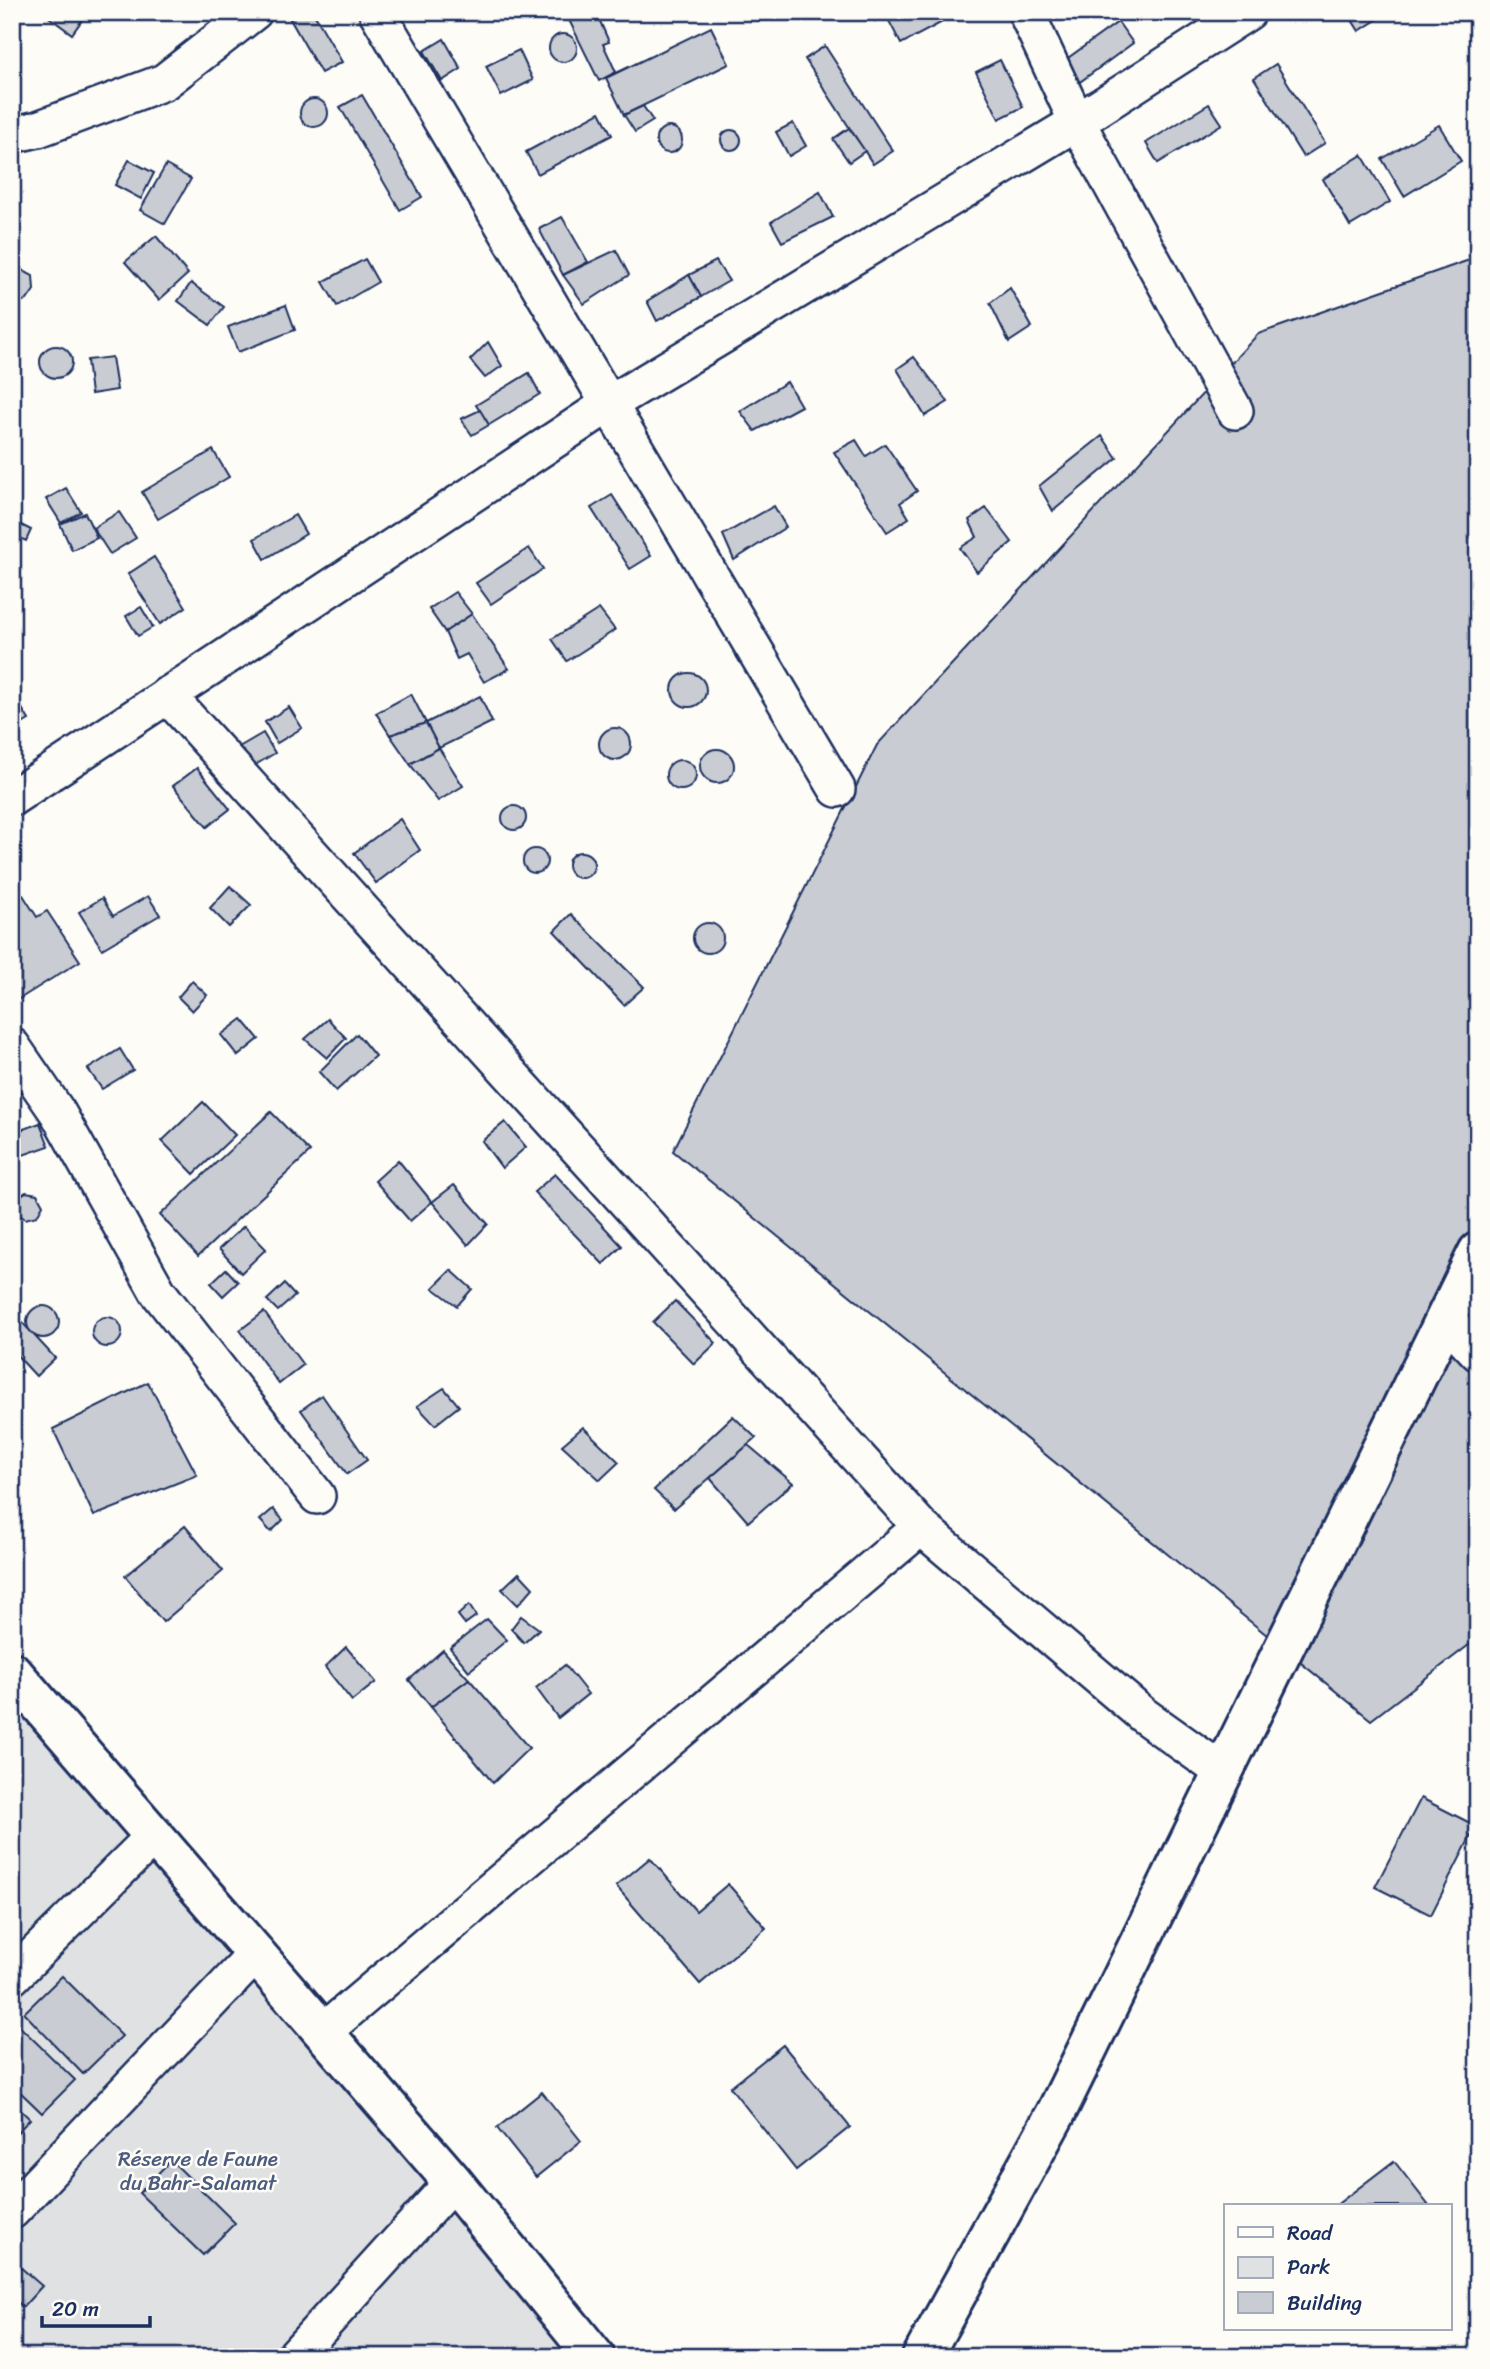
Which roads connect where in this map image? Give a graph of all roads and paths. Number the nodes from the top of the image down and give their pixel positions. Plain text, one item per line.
1 (254, 12) edge
2 (377, 12) edge
3 (1026, 12) edge
4 (1248, 12) edge
5 (1077, 122) junction
6 (12, 135) edge
7 (609, 404) junction
8 (1235, 411) dead end
9 (167, 695) junction
10 (837, 789) dead end
11 (12, 797) edge
12 (12, 1046) edge
13 (1478, 1252) edge
14 (1446, 1318) junction
15 (1478, 1353) edge
16 (317, 1496) dead end
17 (921, 1527) junction
18 (13, 1673) edge
19 (1223, 1772) junction
20 (155, 1835) junction
21 (257, 1953) junction
22 (12, 1977) edge
23 (324, 2032) junction
24 (453, 2182) junction
25 (12, 2211) edge
26 (294, 2357) edge
27 (595, 2357) edge
28 (922, 2357) edge

1 - 6 street
2 - 7 street
3 - 5 street
4 - 5 street
5 - 7 street
5 - 8 street
7 - 9 street
7 - 10 street
9 - 11 street
9 - 17 street
12 - 16 street
13 - 14 main road
14 - 15 street
14 - 19 main road
17 - 19 street
17 - 23 street
18 - 20 main road
19 - 28 main road
20 - 21 main road
20 - 22 street
21 - 23 main road
21 - 25 street
23 - 24 main road
24 - 26 street
24 - 27 main road

